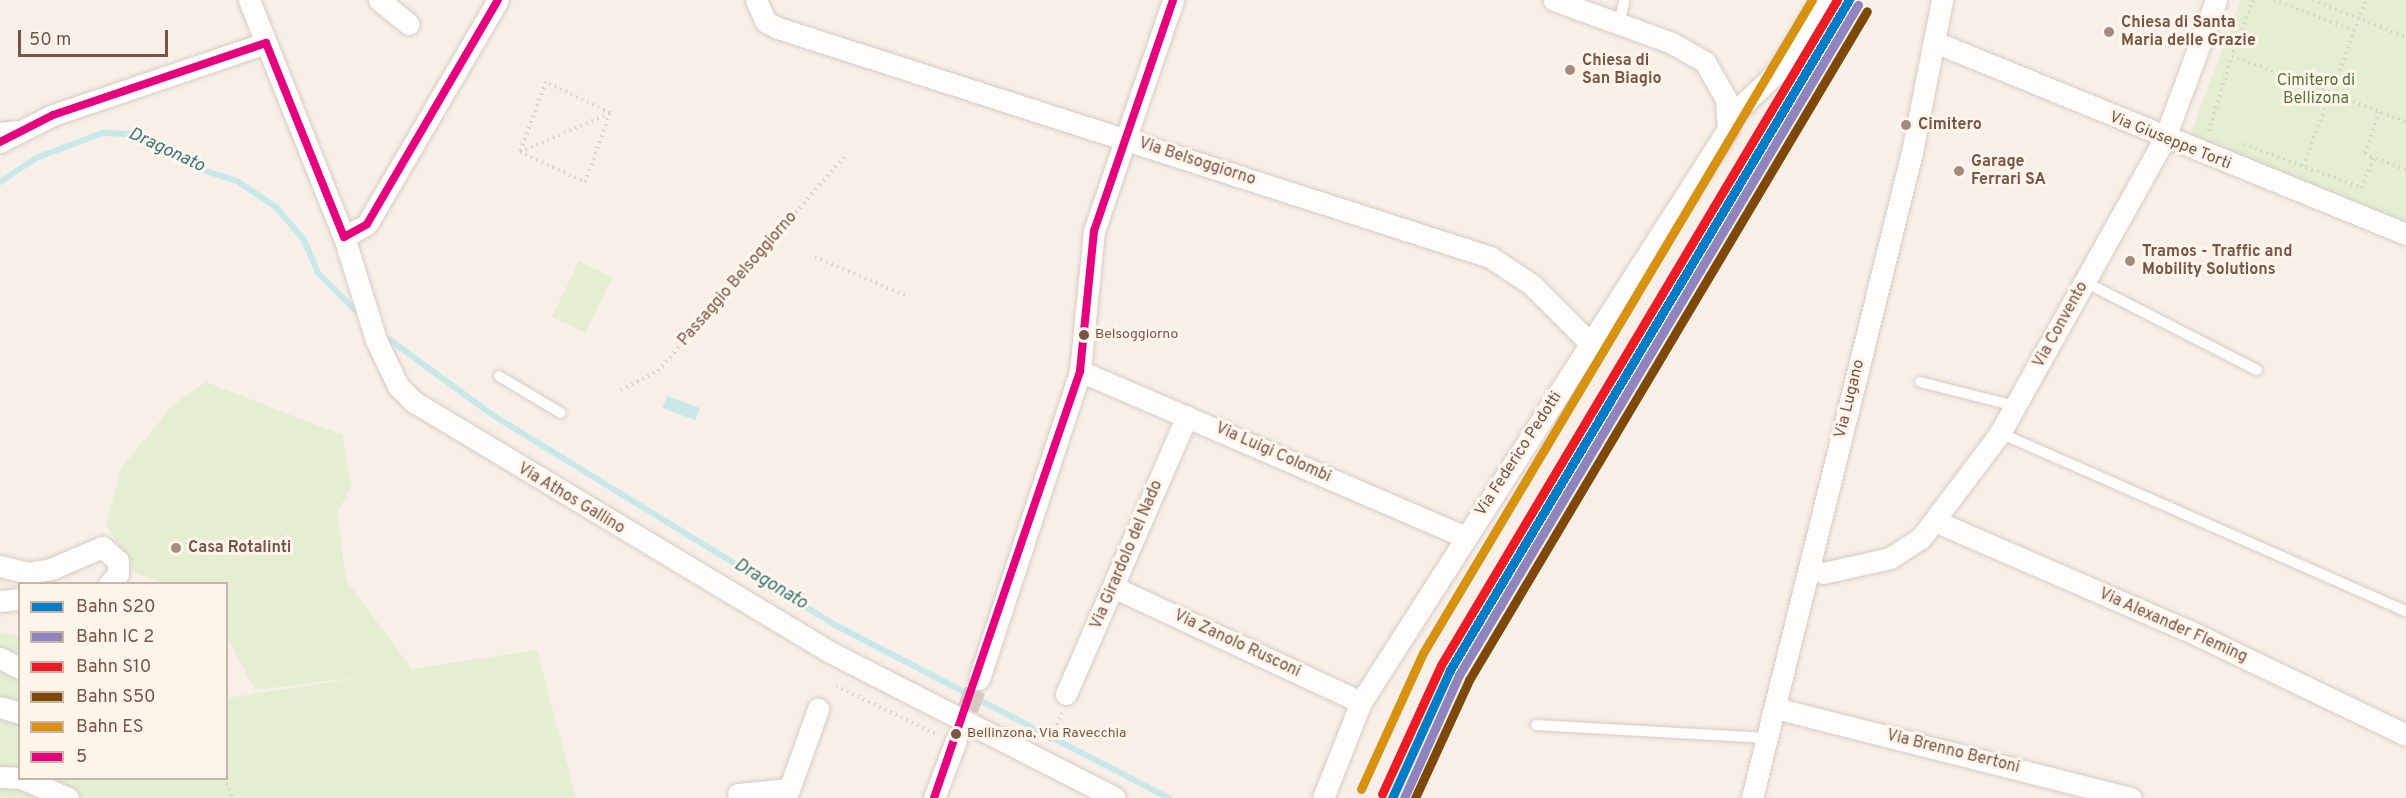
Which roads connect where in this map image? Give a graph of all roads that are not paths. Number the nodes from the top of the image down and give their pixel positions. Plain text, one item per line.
1 (249, 0) edge
2 (379, 0) edge
3 (498, 0) edge
4 (756, 0) edge
5 (1173, 0) edge
6 (1554, 0) edge
7 (1821, 0) edge
8 (1942, 0) edge
9 (2216, 0) edge
10 (1624, 2) dead end
11 (409, 24) dead end
12 (1619, 24) junction
13 (266, 43) junction
14 (1937, 43) junction
15 (1729, 118) junction
16 (34, 125) junction
17 (0, 128) edge
18 (1125, 139) junction
19 (2164, 140) junction
20 (0, 142) edge
21 (2406, 234) edge
22 (345, 237) junction
23 (2085, 282) junction
24 (1590, 344) junction
25 (2257, 369) dead end
26 (1080, 371) junction
27 (499, 376) dead end
28 (1920, 382) dead end
29 (2015, 406) junction
30 (561, 413) dead end
31 (1187, 416) junction
32 (2000, 433) junction
33 (1937, 522) junction
34 (1465, 537) junction
35 (0, 566) edge
36 (1823, 573) dead end
37 (111, 582) edge
38 (1113, 587) junction
39 (18, 599) edge
40 (0, 601) edge
41 (2406, 611) edge
42 (0, 658) edge
43 (18, 667) edge
44 (979, 679) tunnel mouth
45 (1066, 694) dead end
46 (1361, 702) junction
47 (0, 707) edge
48 (1775, 708) junction
49 (818, 709) road end
50 (18, 712) edge
51 (1536, 725) dead end
52 (2406, 735) edge
53 (1767, 738) junction
54 (956, 742) tunnel mouth
55 (0, 777) edge
56 (18, 778) edge
57 (25, 780) edge
58 (787, 793) edge
59 (738, 794) dead end
60 (68, 798) edge
61 (934, 798) edge
62 (1115, 798) edge
63 (1323, 798) edge
64 (1752, 798) edge
65 (2131, 798) edge

1 - 13 street, Via Athos Gallino
2 - 11 street
3 - 22 street
4 - 18 street, Via Belsoggiorno
5 - 18 street
6 - 12 street
7 - 15 street, Via Federico Pedotti
8 - 14 street, Via Lugano
9 - 19 street, Via Convento
10 - 12 lane
12 - 15 street
13 - 16 street
13 - 22 street, Via Athos Gallino
14 - 19 street, Via Giuseppe Torti
14 - 48 street, Via Lugano
15 - 24 street, Via Federico Pedotti
16 - 17 lane
16 - 20 street
18 - 24 street, Via Belsoggiorno
18 - 26 street
19 - 21 street, Via Giuseppe Torti
19 - 23 street, Via Convento
22 - 62 street, Via Athos Gallino
23 - 25 lane
23 - 29 street, Via Convento
24 - 34 street, Via Federico Pedotti
26 - 31 street, Via Luigi Colombi
26 - 44 street
27 - 30 lane
28 - 29 lane
29 - 32 street, Via Convento
31 - 34 street, Via Luigi Colombi
31 - 38 street, Via Girardolo del Nado
32 - 33 street, Via Convento
32 - 41 lane
33 - 36 street, Via Convento
33 - 52 street, Via Alexander Fleming
34 - 46 street, Via Federico Pedotti
35 - 37 street
38 - 45 street, Via Girardolo del Nado
38 - 46 street, Via Zanolo Rusconi
39 - 40 street
42 - 43 street
46 - 63 street, Via Federico Pedotti
47 - 50 street
48 - 53 street, Via Lugano
48 - 65 street, Via Brenno Bertoni
49 - 58 street
51 - 53 lane
53 - 64 street, Via Lugano
54 - 61 street
55 - 56 street
57 - 60 street
58 - 59 street

